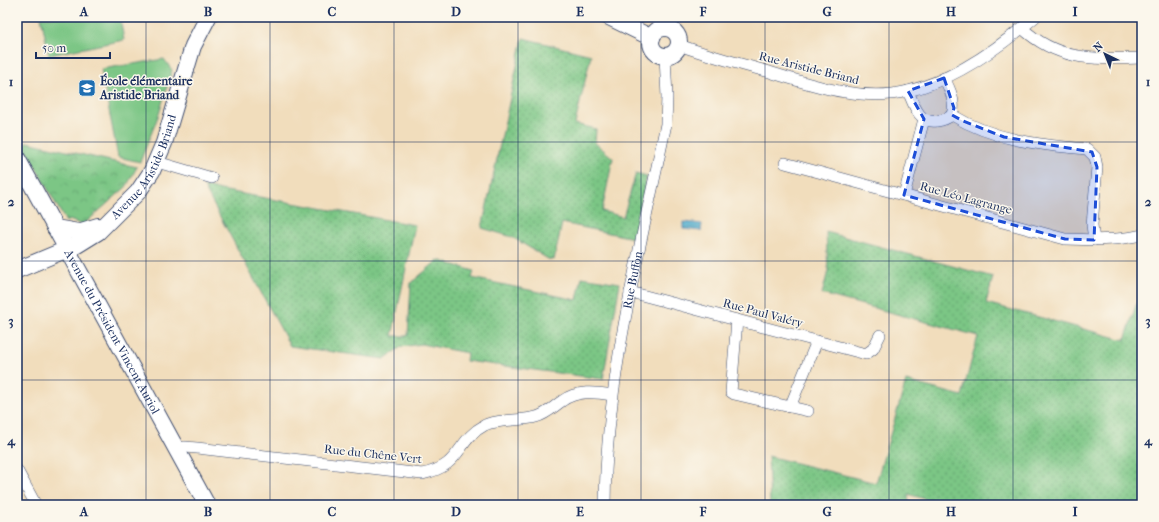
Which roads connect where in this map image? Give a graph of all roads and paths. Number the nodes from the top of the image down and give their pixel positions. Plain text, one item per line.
1 (208, 17) edge
2 (609, 17) edge
3 (667, 17) edge
4 (1035, 17) edge
5 (655, 28) edge
6 (1022, 28) junction
7 (677, 39) junction
8 (665, 56) junction
9 (1142, 58) edge
10 (944, 78) junction
11 (908, 91) junction
12 (952, 114) junction
13 (924, 119) junction
14 (17, 158) edge
15 (157, 162) junction
16 (785, 163) dead end
17 (212, 178) dead end
18 (904, 195) junction
19 (115, 216) junction
20 (55, 228) junction
21 (1142, 235) edge
22 (1094, 240) junction
23 (67, 250) junction
24 (17, 270) edge
25 (630, 292) junction
26 (737, 320) junction
27 (880, 335) dead end
28 (817, 341) junction
29 (612, 395) junction
30 (790, 407) junction
31 (808, 411) dead end
32 (177, 450) junction
33 (17, 470) edge
34 (36, 505) edge
35 (207, 505) edge
36 (605, 505) edge

1 - 15 main road, Avenue Aristide Briand
2 - 5 main road
3 - 7 main road
4 - 6 street, Rue Aristide Briand
5 - 7 main road
5 - 8 main road
6 - 9 street
6 - 10 street, Rue Aristide Briand
7 - 8 main road
7 - 11 street, Rue Aristide Briand
8 - 25 street, Rue Buffon
10 - 11 street, Rue Aristide Briand
10 - 12 street
11 - 13 street
12 - 13 street
12 - 22 street
13 - 18 street
14 - 20 main road, Avenue du Président Vincent Auriol
15 - 17 street
15 - 19 main road, Avenue Aristide Briand
16 - 18 street, Rue Léo Lagrange
18 - 22 street, Rue Léo Lagrange
19 - 20 main road
19 - 23 main road, Avenue Aristide Briand
20 - 23 main road, Avenue du Président Vincent Auriol
21 - 22 street, Rue Léo Lagrange
23 - 24 main road, Avenue Aristide Briand
23 - 32 main road, Avenue du Président Vincent Auriol
25 - 26 street, Rue Paul Valéry
25 - 29 street, Rue Buffon
26 - 28 street, Rue Paul Valéry
26 - 30 street
27 - 28 street, Rue Paul Valéry
28 - 30 street
29 - 32 street, Rue du Chêne Vert
29 - 36 street, Rue Buffon
30 - 31 street
32 - 35 main road, Avenue du Président Vincent Auriol
33 - 34 street

